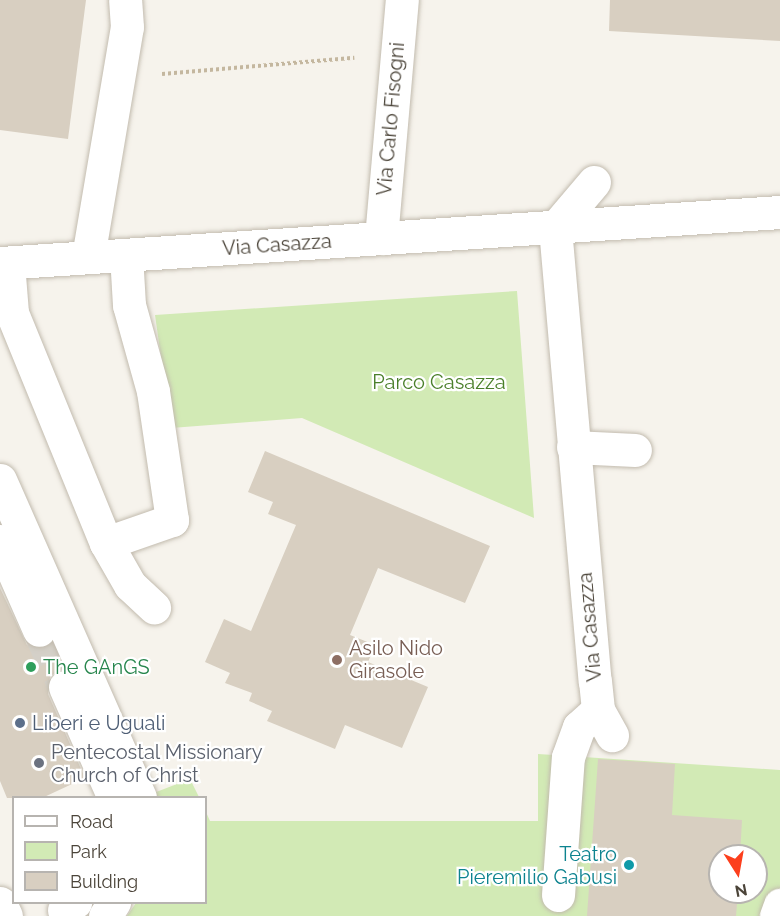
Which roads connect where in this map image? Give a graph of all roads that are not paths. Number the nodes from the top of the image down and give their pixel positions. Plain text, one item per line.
1 (125, 0) edge
2 (402, 0) edge
3 (594, 182) dead end
4 (780, 212) edge
5 (555, 228) junction
6 (381, 238) junction
7 (126, 255) junction
8 (88, 257) junction
9 (4, 263) edge
10 (573, 447) junction
11 (635, 450) dead end
12 (0, 480) edge
13 (0, 541) edge
14 (106, 543) junction
15 (154, 607) dead end
16 (39, 630) tunnel mouth
17 (65, 687) tunnel mouth
18 (113, 796) edge
19 (139, 796) edge
20 (558, 895) dead end
21 (0, 903) edge
22 (780, 905) edge
23 (6, 916) edge
24 (776, 916) edge

1 - 8 street
2 - 6 street, Via Carlo Fisogni
3 - 5 street
4 - 5 street, Via Casazza
5 - 6 street, Via Casazza
5 - 10 street, Via Casazza
6 - 7 street, Via Casazza
7 - 8 street, Via Casazza
7 - 14 street
8 - 9 street, Via Casazza
9 - 14 street
10 - 11 street
10 - 20 street, Via Casazza
12 - 19 street
13 - 16 street
14 - 15 street
17 - 18 street
21 - 23 street
22 - 24 street

